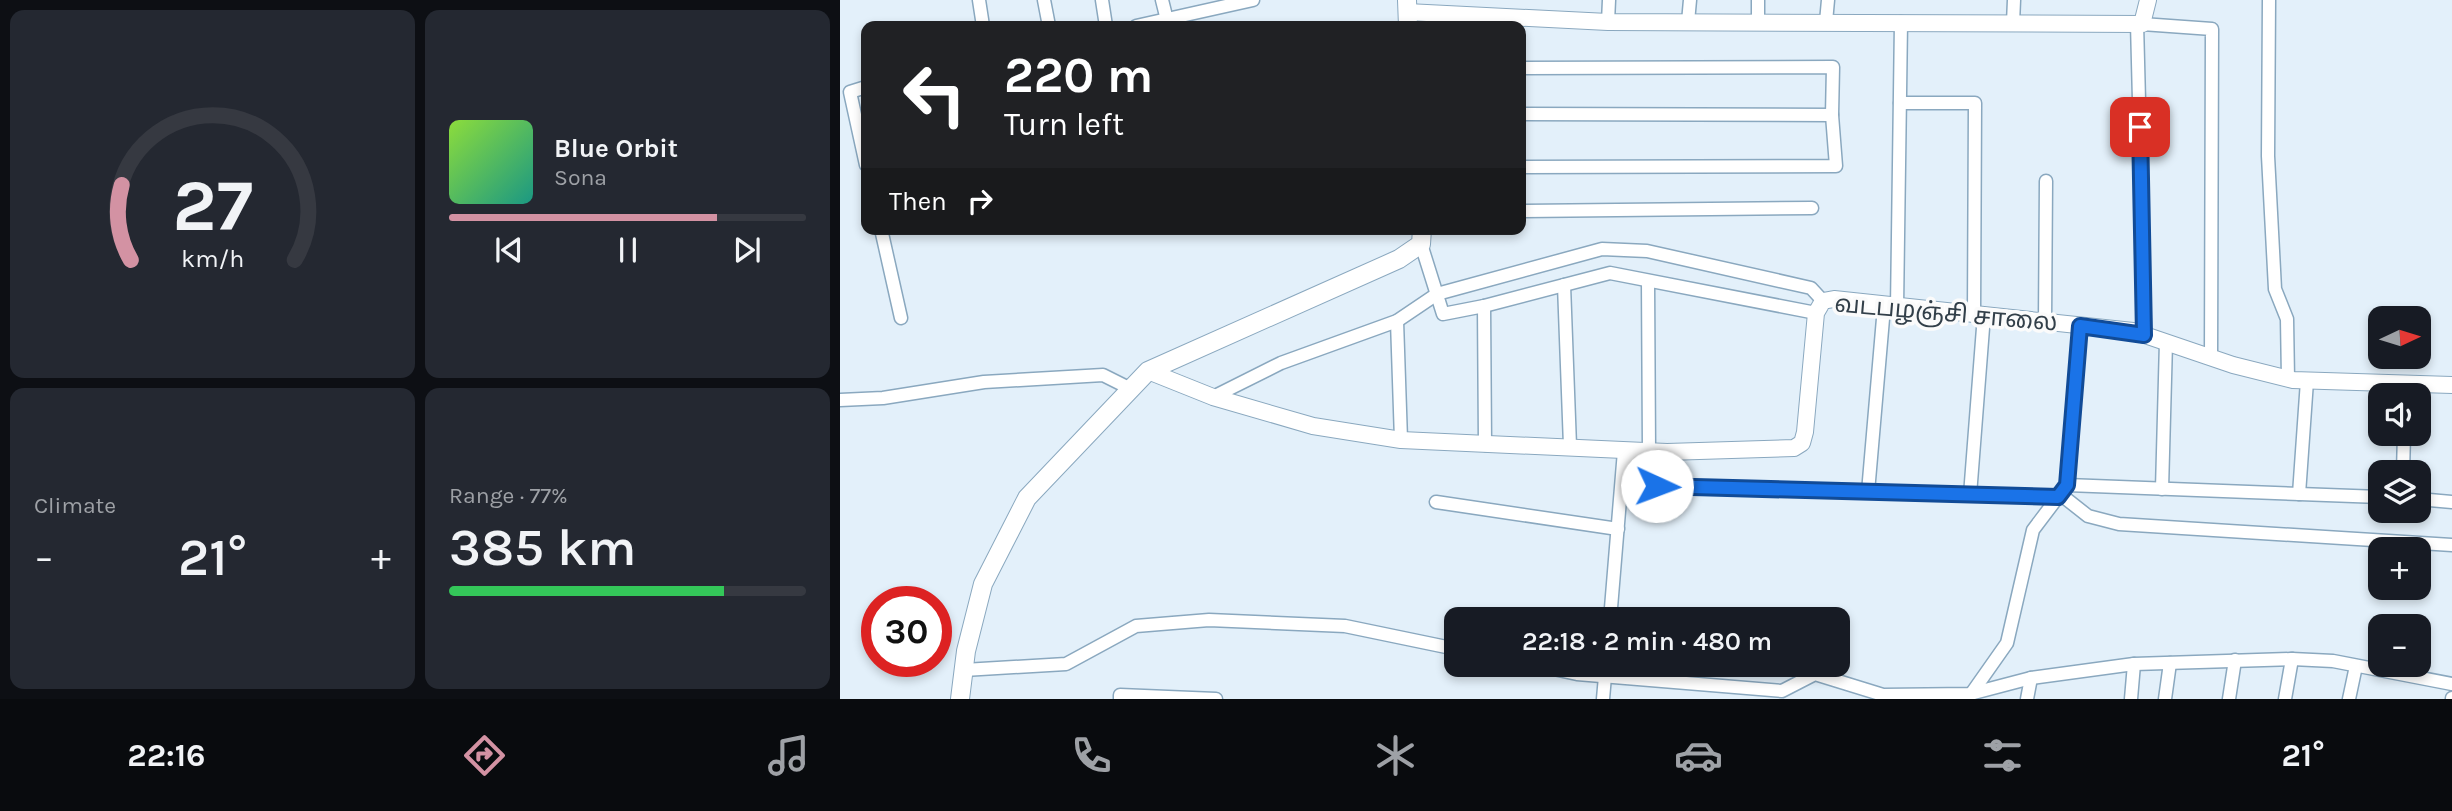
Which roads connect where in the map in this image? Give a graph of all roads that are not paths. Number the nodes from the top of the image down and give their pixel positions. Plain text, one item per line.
1 (979, 0) edge
2 (1044, 0) edge
3 (1102, 0) edge
4 (1162, 0) edge
5 (1253, 0) edge
6 (1609, 0) edge
7 (1690, 0) edge
8 (1758, 0) edge
9 (1828, 0) edge
10 (2014, 0) edge
11 (2148, 0) edge
12 (2269, 0) edge
13 (1407, 13) edge
14 (1167, 20) junction
15 (982, 21) edge
16 (1048, 21) edge
17 (1105, 21) edge
18 (1162, 21) edge
19 (1608, 22) junction
20 (1688, 22) junction
21 (1758, 22) junction
22 (1826, 22) junction
23 (1901, 22) junction
24 (2013, 23) junction
25 (2140, 24) junction
26 (1526, 68) edge
27 (845, 93) edge
28 (1900, 103) junction
29 (1526, 114) edge
30 (1832, 115) junction
31 (861, 147) edge
32 (1526, 167) edge
33 (2046, 181) dead end
34 (1812, 208) dead end
35 (1526, 211) edge
36 (882, 235) edge
37 (1421, 237) edge
38 (1648, 281) junction
39 (1564, 285) junction
40 (1437, 294) junction
41 (1484, 306) junction
42 (1820, 307) junction
43 (1890, 307) junction
44 (1979, 315) junction
45 (901, 318) dead end
46 (1397, 321) junction
47 (2045, 322) junction
48 (2080, 326) junction
49 (2144, 335) junction
50 (2166, 342) junction
51 (2211, 357) junction
52 (1148, 370) junction
53 (2288, 379) junction
54 (2307, 381) junction
55 (2452, 385) edge
56 (2368, 386) edge
57 (2431, 387) edge
58 (1129, 388) junction
59 (1213, 397) junction
60 (840, 400) edge
61 (1401, 440) junction
62 (1485, 445) junction
63 (1570, 446) junction
64 (1624, 451) junction
65 (1649, 451) junction
66 (2162, 489) junction
67 (1868, 492) junction
68 (2062, 492) junction
69 (2299, 494) junction
70 (1970, 495) junction
71 (2368, 497) edge
72 (2431, 500) edge
73 (1436, 502) dead end
74 (2452, 502) edge
75 (1618, 529) junction
76 (2452, 545) edge
77 (1611, 607) edge
78 (1444, 647) edge
79 (2292, 659) junction
80 (2235, 660) junction
81 (2170, 663) junction
82 (2134, 664) junction
83 (2356, 666) junction
84 (964, 670) junction
85 (1605, 677) edge
86 (1658, 677) edge
87 (1809, 677) edge
88 (1824, 677) edge
89 (2031, 678) junction
90 (2452, 684) edge
91 (1970, 696) edge
92 (1882, 697) edge
93 (960, 699) edge
94 (1119, 699) edge
95 (1216, 699) edge
96 (1603, 699) edge
97 (2027, 699) edge
98 (2131, 699) edge
99 (2165, 699) edge
100 (2229, 699) edge
101 (2285, 699) edge
102 (2349, 699) edge

1 - 15 street
2 - 16 street
3 - 17 street
4 - 14 street
5 - 14 street
6 - 19 street
7 - 20 street
8 - 21 street
9 - 22 street
10 - 24 street
11 - 25 street
12 - 53 street
13 - 19 street
14 - 18 street
19 - 20 street
20 - 21 street
21 - 22 street
22 - 23 street
23 - 24 street
23 - 28 street
24 - 25 street
25 - 49 street
25 - 51 street
26 - 30 street
27 - 31 street
28 - 43 street
28 - 44 street
29 - 30 street
30 - 32 street
33 - 47 street
34 - 35 street
36 - 45 street
37 - 40 street
37 - 52 main road
38 - 39 street
38 - 42 street
38 - 65 street
39 - 41 street
39 - 63 street
40 - 41 street
40 - 42 street
40 - 46 street
41 - 62 street
42 - 43 street, வடபழஞ்சி சாலை
42 - 65 street, வடபழஞ்சி சாலை
43 - 44 street, வடபழஞ்சி சாலை
43 - 67 street
44 - 47 street, வடபழஞ்சி சாலை
44 - 70 street
46 - 59 street
46 - 61 street
47 - 48 street, வடபழஞ்சி சாலை
48 - 49 street, வடபழஞ்சி சாலை
48 - 68 street
49 - 50 street, வடபழஞ்சி சாலை
50 - 51 street, வடபழஞ்சி சாலை
50 - 66 street
51 - 53 street, வடபழஞ்சி சாலை
52 - 58 main road
52 - 59 street, வடபழஞ்சி சாலை
53 - 54 street, வடபழஞ்சி சாலை
54 - 56 street, வடபழஞ்சி சாலை
54 - 69 street
55 - 57 street, வடபழஞ்சி சாலை
58 - 60 street
58 - 84 main road
59 - 61 street, வடபழஞ்சி சாலை
61 - 62 street, வடபழஞ்சி சாலை
62 - 63 street, வடபழஞ்சி சாலை
63 - 64 street, வடபழஞ்சி சாலை
64 - 65 street, வடபழஞ்சி சாலை
64 - 67 street
64 - 75 street
66 - 68 street
66 - 69 street
67 - 70 street
68 - 70 street
68 - 76 street
68 - 91 street
69 - 71 street
72 - 74 street
73 - 75 street
75 - 77 street
78 - 84 street
79 - 80 street
79 - 83 street
79 - 101 street
80 - 81 street
80 - 100 street
81 - 82 street
81 - 99 street
82 - 89 street
82 - 98 street
83 - 90 street
83 - 102 street
84 - 93 main road
85 - 96 street
86 - 87 street
88 - 92 street
89 - 91 street
89 - 97 street
91 - 92 street
94 - 95 street

